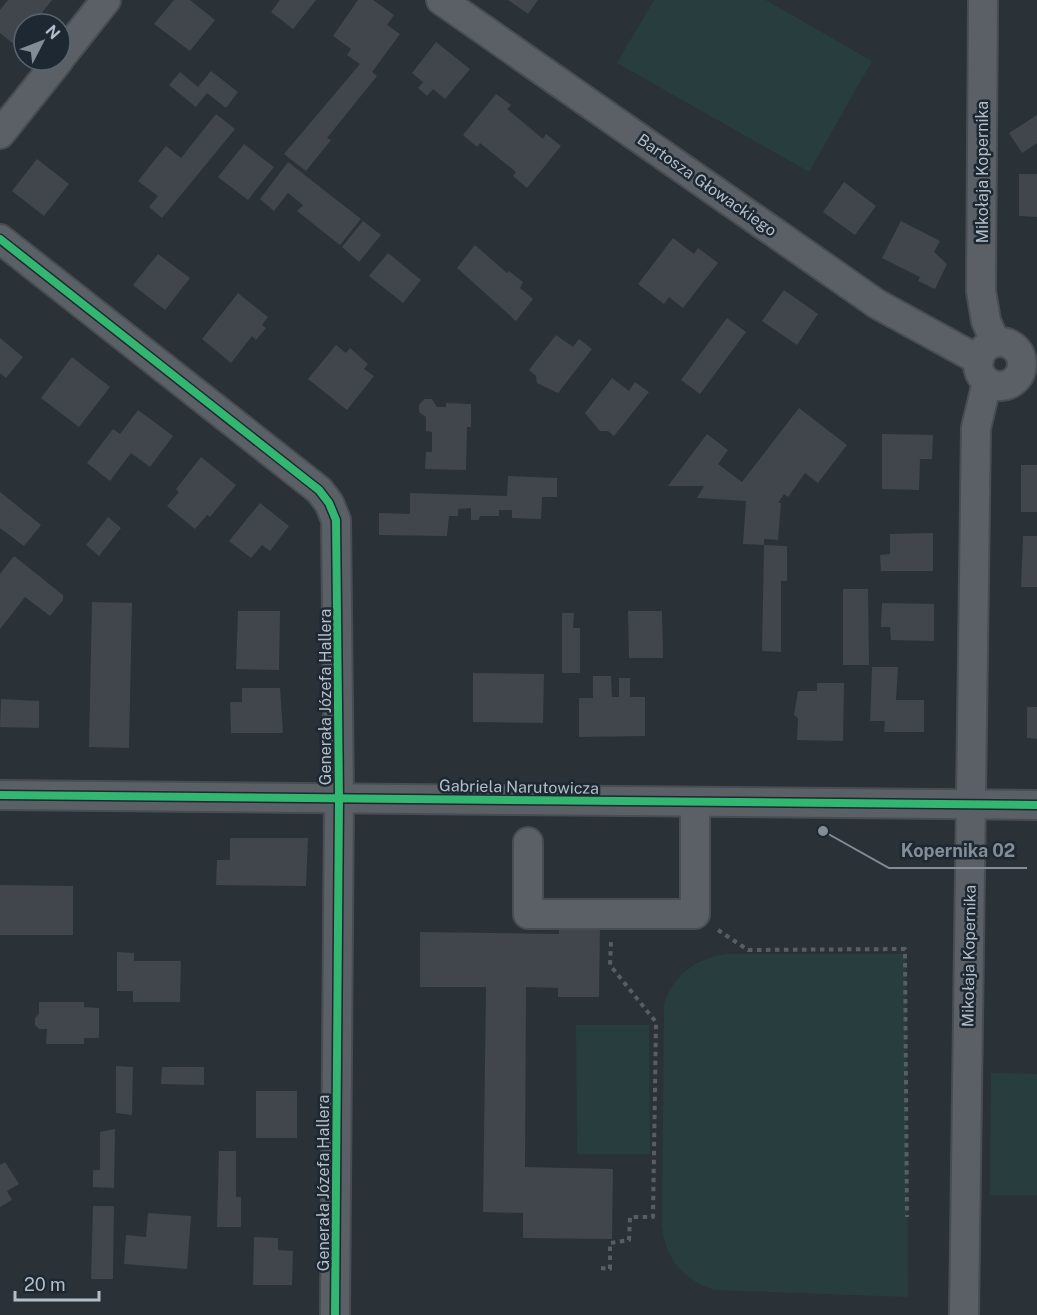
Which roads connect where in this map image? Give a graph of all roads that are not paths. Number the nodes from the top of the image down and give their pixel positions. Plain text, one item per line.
1 (106, 0) edge
2 (441, 0) edge
3 (983, 0) edge
4 (72, 43) edge
5 (49, 72) edge
6 (0, 134) edge
7 (0, 239) edge
8 (1003, 354) edge
9 (1027, 384) edge
10 (0, 795) edge
11 (339, 799) junction
12 (695, 803) junction
13 (970, 805) junction
14 (1037, 805) edge
15 (528, 842) dead end
16 (335, 1315) edge
17 (964, 1315) edge

1 - 4 street
2 - 8 street, Bartosza Głowackiego
3 - 8 street, Mikołaja Kopernika
5 - 6 street
7 - 11 street, Generała Józefa Hallera
8 - 9 street
8 - 13 street, Mikołaja Kopernika
10 - 11 street, Gabriela Narutowicza
11 - 12 street, Gabriela Narutowicza
11 - 16 street, Generała Józefa Hallera
12 - 13 street, Gabriela Narutowicza
12 - 15 street
13 - 14 street, Gabriela Narutowicza
13 - 17 street, Mikołaja Kopernika

